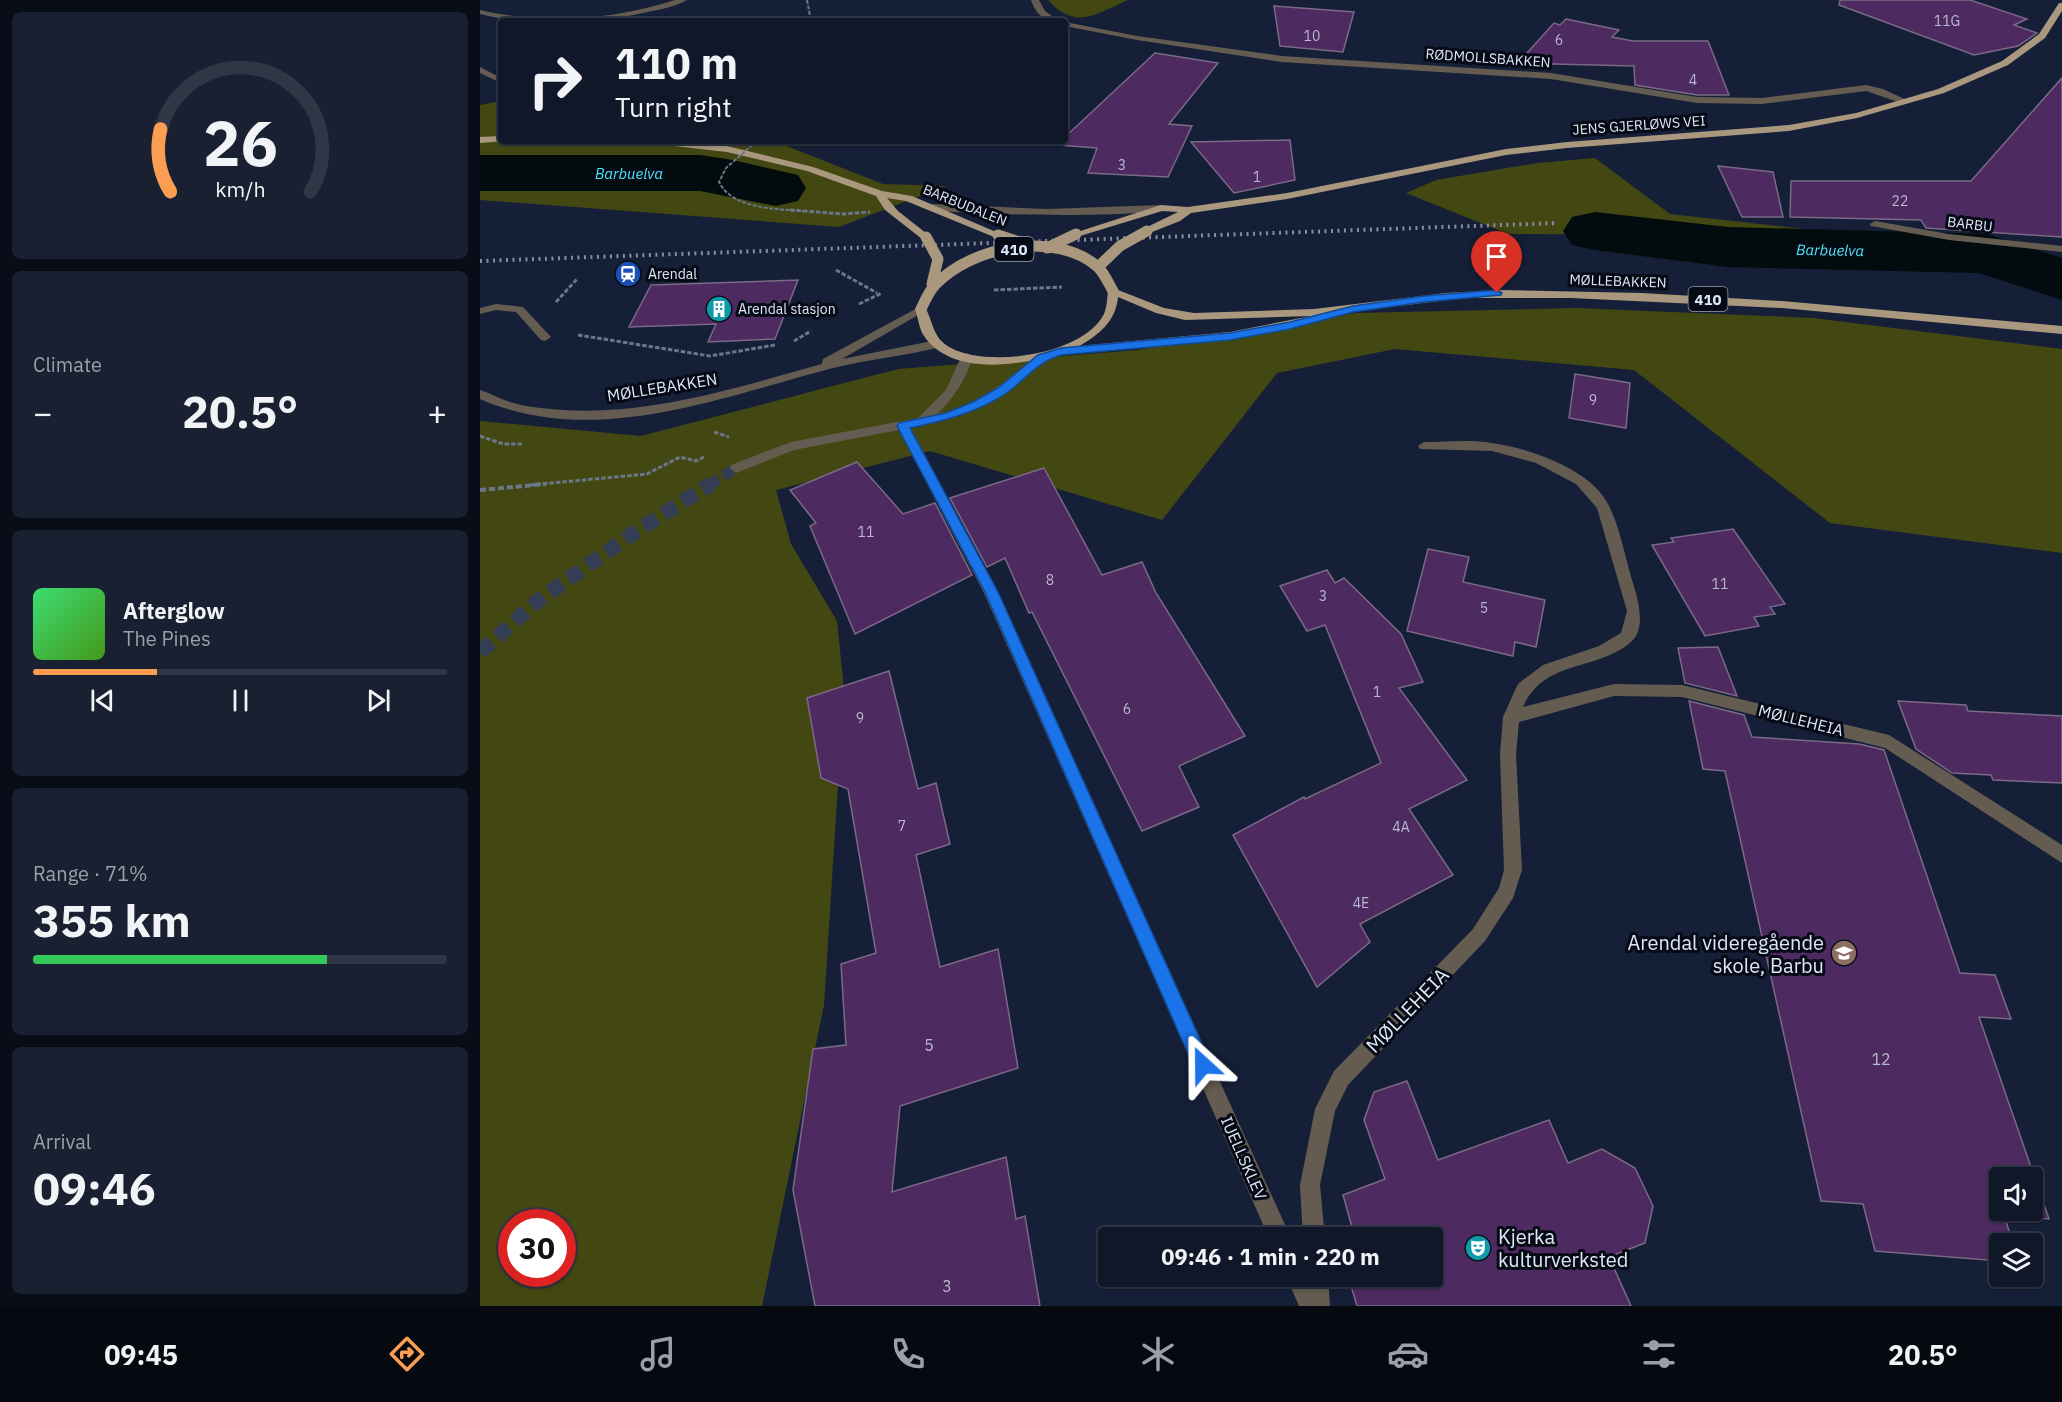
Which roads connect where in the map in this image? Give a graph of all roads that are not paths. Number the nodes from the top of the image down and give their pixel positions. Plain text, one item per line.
1 (683, 0) edge
2 (1035, 0) edge
3 (2062, 5) edge
4 (480, 12) edge
5 (520, 18) edge
6 (592, 18) edge
7 (1050, 18) edge
8 (1068, 25) edge
9 (480, 70) edge
10 (498, 80) edge
11 (1907, 102) junction
12 (498, 139) edge
13 (480, 140) edge
14 (683, 144) edge
15 (880, 194) junction
16 (931, 207) junction
17 (1161, 208) junction
18 (1188, 210) junction
19 (1875, 224) dead end
20 (1042, 248) junction
21 (2062, 249) edge
22 (1098, 267) junction
23 (931, 286) junction
24 (1113, 291) junction
25 (921, 309) junction
26 (1353, 309) junction
27 (480, 311) edge
28 (2062, 330) edge
29 (545, 337) dead end
30 (937, 344) junction
31 (1061, 351) junction
32 (967, 357) junction
33 (1042, 357) junction
34 (814, 369) junction
35 (480, 394) edge
36 (920, 422) junction
37 (903, 426) junction
38 (1424, 446) dead end
39 (736, 468) tunnel mouth
40 (1511, 717) junction
41 (2062, 855) edge
42 (1275, 1227) edge
43 (1313, 1227) edge
44 (1302, 1287) edge
45 (1318, 1287) edge
46 (1310, 1306) edge
47 (1319, 1306) edge

1 - 6 street
2 - 7 street
3 - 11 main road, JENS GJERLØWS VEI
4 - 5 street
8 - 11 street, RØDMOLLSBAKKEN
9 - 10 street
11 - 18 main road, JENS GJERLØWS VEI
12 - 13 main road
14 - 15 main road, BARBUDALEN / 410
15 - 16 main road, BARBUDALEN / 410
15 - 23 main road, BARBUDALEN / 410, bridge
16 - 17 street
16 - 20 main road, BARBUDALEN / 410, bridge
17 - 18 main road, JENS GJERLØWS VEI
17 - 20 main road, JENS GJERLØWS VEI, bridge
18 - 22 main road, JENS GJERLØWS VEI, bridge
19 - 21 street, BARBU
20 - 22 main road, 410, bridge
20 - 23 main road, 410, bridge
22 - 24 main road, bridge
23 - 25 main road, 410, bridge
24 - 26 main road, MØLLEBAKKEN / 410
24 - 31 main road, 410
25 - 30 main road
25 - 34 street, MØLLEBAKKEN
26 - 28 main road, MØLLEBAKKEN / 410
26 - 31 main road, MØLLEBAKKEN / 410
27 - 29 street
30 - 32 main road, 410
30 - 34 street, MØLLEBAKKEN
31 - 33 main road, 410
32 - 33 main road, 410
32 - 36 street
33 - 36 street
34 - 35 street, MØLLEBAKKEN
36 - 37 street
37 - 39 street
37 - 42 street, IUELLSKLEV
38 - 40 street, MØLLEHEIA
40 - 41 street, MØLLEHEIA
40 - 43 street, MØLLEHEIA
44 - 46 street
45 - 47 street

